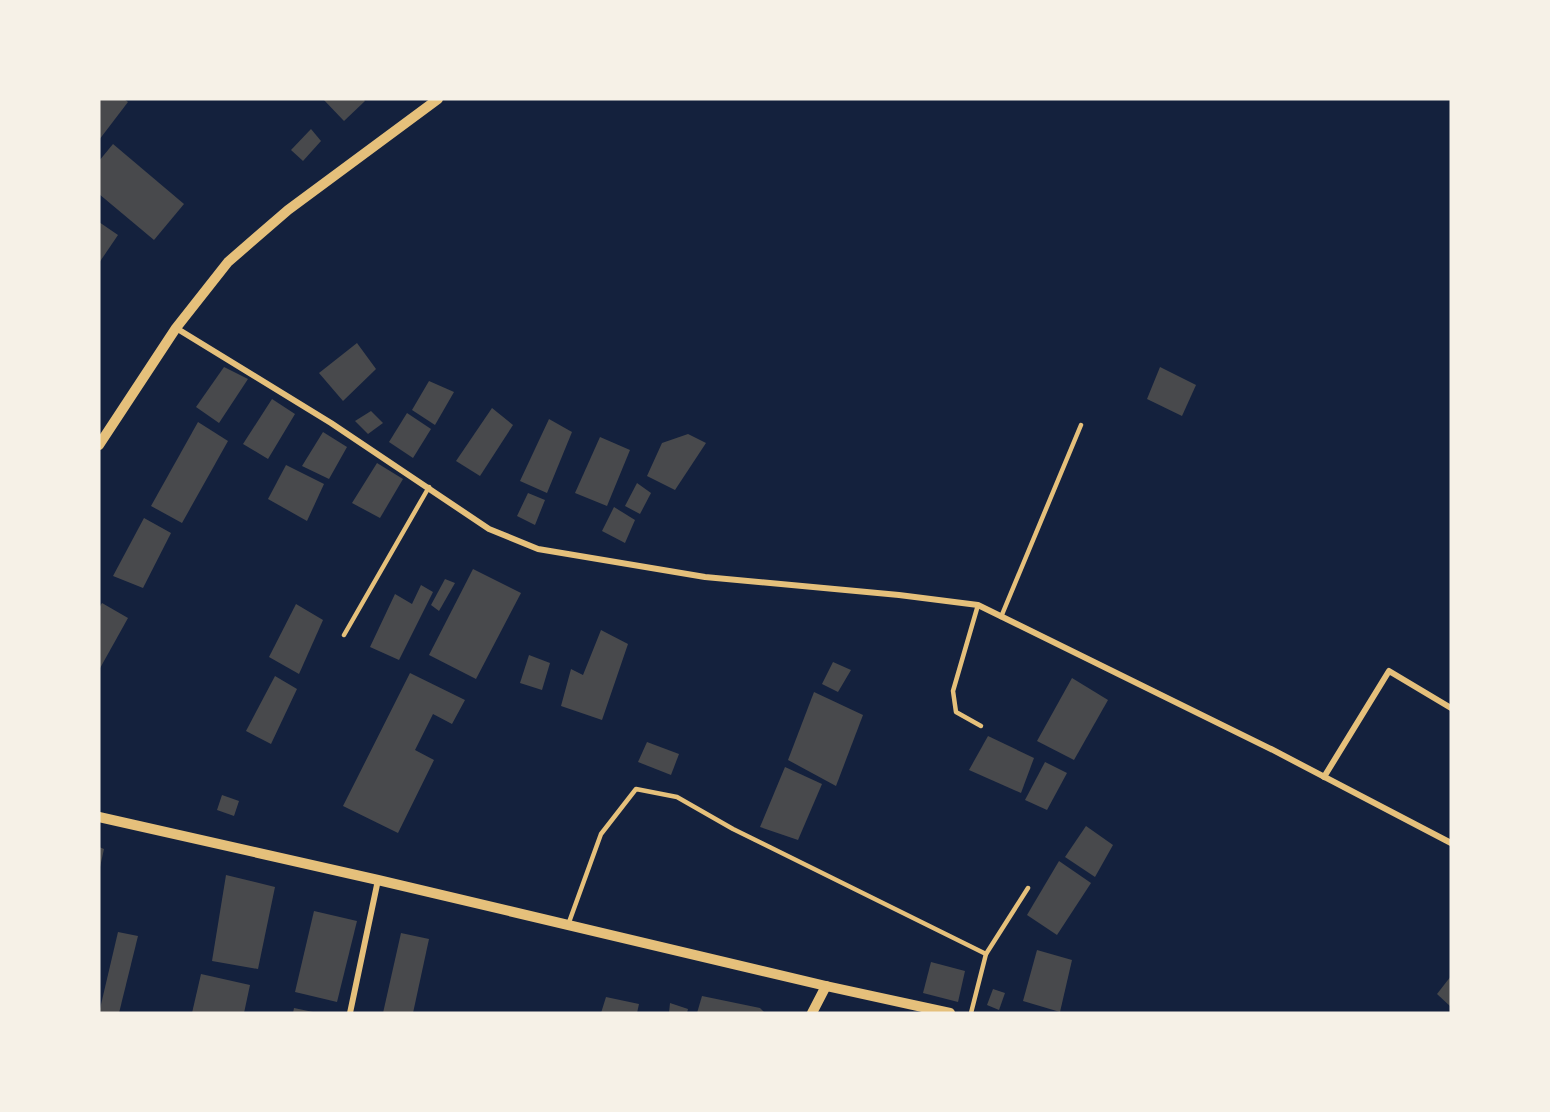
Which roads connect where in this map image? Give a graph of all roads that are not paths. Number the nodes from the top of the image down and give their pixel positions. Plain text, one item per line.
1 (438, 99) edge
2 (176, 328) junction
3 (1081, 425) dead end
4 (100, 441) edge
5 (429, 487) junction
6 (978, 605) junction
7 (1001, 617) junction
8 (344, 635) dead end
9 (1451, 708) edge
10 (981, 726) dead end
11 (1323, 777) junction
12 (99, 817) edge
13 (1451, 843) edge
14 (378, 880) junction
15 (1028, 888) dead end
16 (568, 925) junction
17 (986, 954) junction
18 (826, 986) junction
19 (350, 1013) edge
20 (812, 1013) edge
21 (950, 1013) edge
22 (971, 1013) edge

1 - 2 street
2 - 4 street
2 - 5 street
3 - 7 lane
5 - 6 street
5 - 8 lane
6 - 7 street
6 - 10 lane
7 - 11 street
9 - 11 street
11 - 13 street
12 - 14 street
14 - 16 street
14 - 19 street
15 - 17 lane
16 - 17 lane
16 - 18 street
17 - 22 lane
18 - 20 street
18 - 21 street

